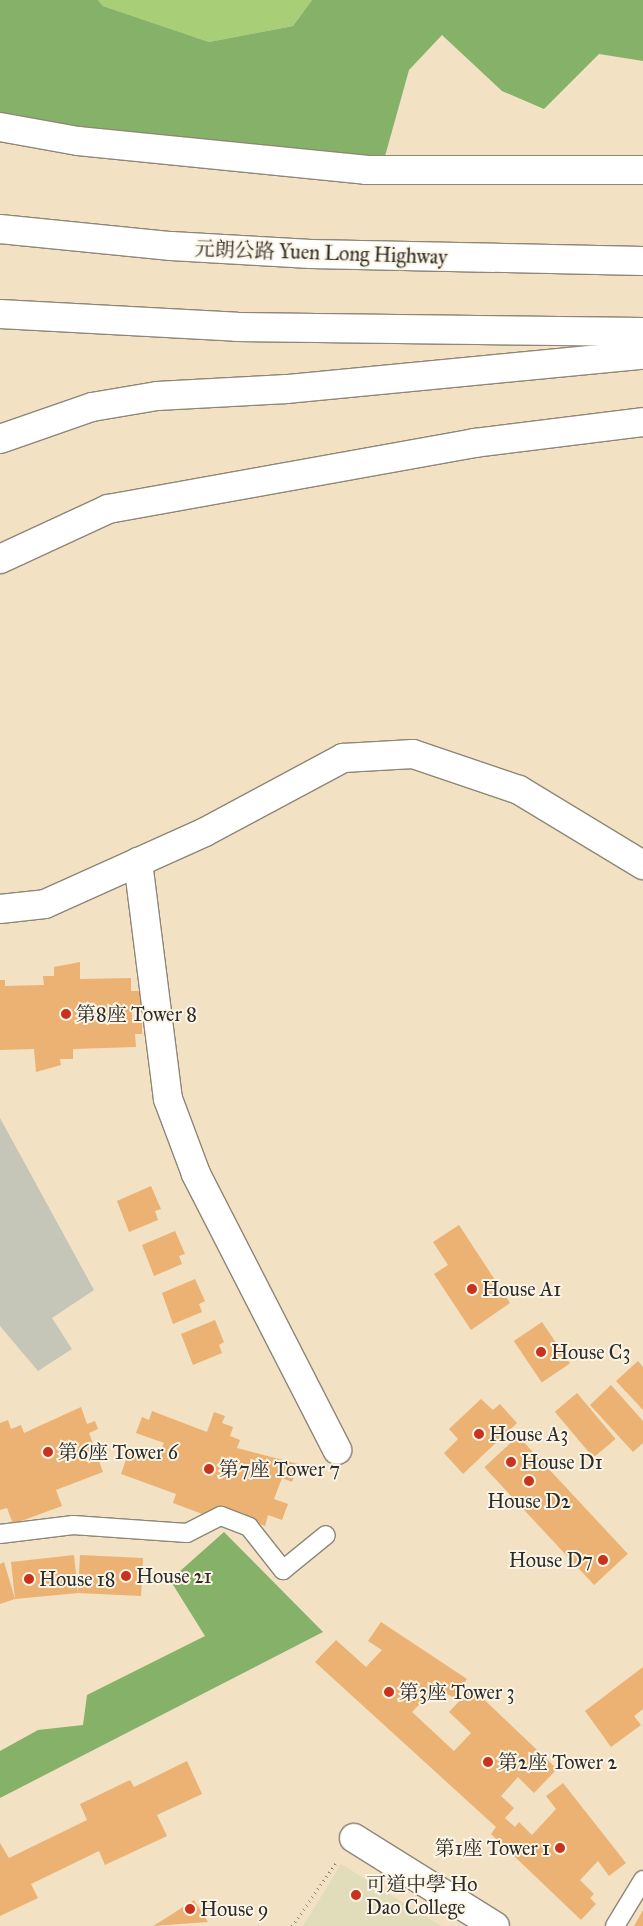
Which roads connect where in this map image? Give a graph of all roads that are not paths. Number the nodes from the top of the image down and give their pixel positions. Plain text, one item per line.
1 (0, 127) edge
2 (643, 170) edge
3 (0, 229) edge
4 (643, 261) edge
5 (0, 314) edge
6 (643, 332) edge
7 (643, 355) edge
8 (643, 422) edge
9 (0, 440) edge
10 (0, 559) edge
11 (138, 862) junction
12 (643, 865) edge
13 (0, 909) edge
14 (336, 1450) dead end
15 (0, 1534) edge
16 (326, 1535) dead end
17 (354, 1838) road end
18 (643, 1880) edge
19 (495, 1926) edge
20 (615, 1926) edge

1 - 2 main road
3 - 4 main road, 元朗公路 Yuen Long Highway
5 - 6 main road
7 - 9 main road
8 - 10 main road
11 - 12 main road
11 - 13 main road
11 - 14 main road
15 - 16 lane
17 - 19 main road
18 - 20 lane

